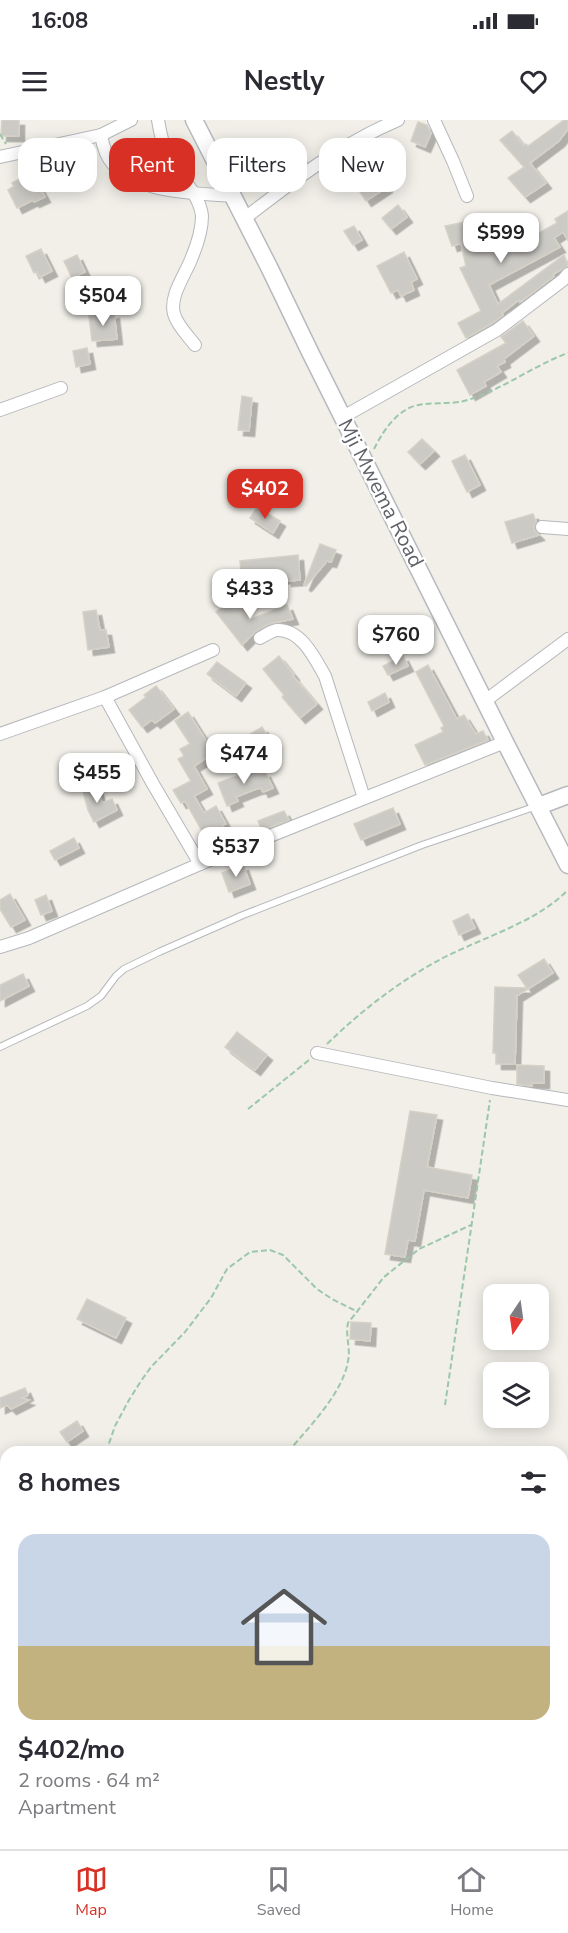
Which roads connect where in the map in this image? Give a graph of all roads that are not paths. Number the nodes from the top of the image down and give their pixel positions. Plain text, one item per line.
1 (130, 120) edge
2 (158, 120) edge
3 (194, 120) edge
4 (398, 120) edge
5 (434, 120) edge
6 (101, 135) junction
7 (162, 138) edge
8 (0, 157) edge
9 (109, 158) edge
10 (192, 192) joint
11 (233, 195) junction
12 (467, 196) dead end
13 (245, 218) junction
14 (568, 274) edge
15 (195, 345) dead end
16 (61, 388) dead end
17 (0, 410) edge
18 (343, 417) junction
19 (542, 527) dead end
20 (568, 529) edge
21 (260, 638) dead end
22 (568, 639) edge
23 (213, 650) dead end
24 (105, 697) junction
25 (485, 701) junction
26 (0, 734) edge
27 (505, 742) junction
28 (568, 795) edge
29 (364, 798) junction
30 (539, 806) junction
31 (200, 864) junction
32 (568, 865) edge
33 (0, 947) edge
34 (0, 1047) edge
35 (317, 1053) road end
36 (568, 1100) edge

1 - 6 street
2 - 7 street
3 - 11 main road, Mji Mwema Road
4 - 13 street
5 - 12 street
6 - 8 street
6 - 9 street
10 - 11 street
10 - 15 street
11 - 13 main road, Mji Mwema Road
13 - 18 main road, Mji Mwema Road
14 - 18 street
16 - 17 street
18 - 25 main road, Mji Mwema Road
19 - 20 street
21 - 29 street
22 - 25 street
23 - 24 street
24 - 26 street
24 - 31 street
25 - 27 main road, Mji Mwema Road
27 - 29 street
27 - 30 main road, Mji Mwema Road
28 - 30 main road
29 - 31 street
30 - 32 main road, Mji Mwema Road
30 - 34 lane
31 - 33 street
35 - 36 street

